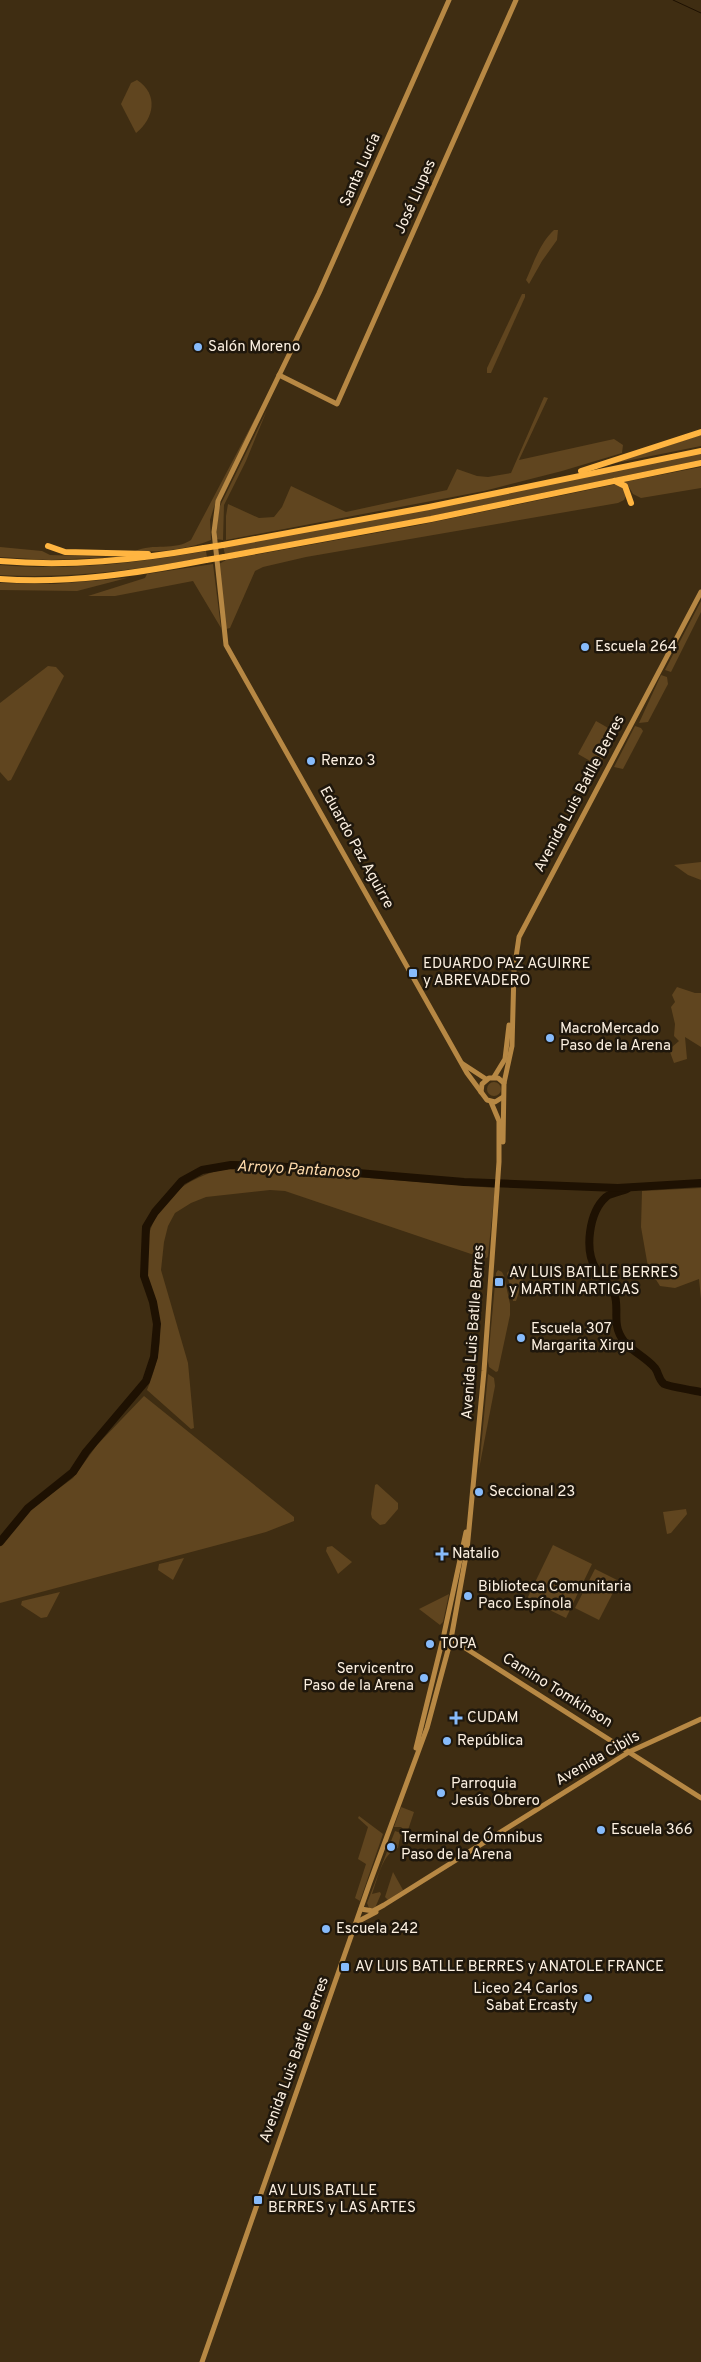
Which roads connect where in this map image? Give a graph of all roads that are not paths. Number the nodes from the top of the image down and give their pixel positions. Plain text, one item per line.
1 (449, 0) edge
2 (516, 0) edge
3 (293, 349) junction
4 (279, 375) junction
5 (286, 379) junction
6 (272, 392) junction
7 (701, 432) edge
8 (701, 451) edge
9 (701, 463) edge
10 (557, 480) junction
11 (612, 480) junction
12 (631, 503) dead end
13 (48, 546) dead end
14 (164, 555) junction
15 (0, 561) edge
16 (0, 579) edge
17 (701, 592) edge
18 (226, 645) joint
19 (512, 1018) junction
20 (462, 1064) junction
21 (494, 1077) junction
22 (486, 1079) junction
23 (504, 1084) junction
24 (482, 1094) junction
25 (503, 1097) junction
26 (491, 1102) junction
27 (500, 1162) junction
28 (472, 1504) junction
29 (451, 1639) junction
30 (701, 1719) edge
31 (629, 1752) junction
32 (412, 1766) junction
33 (701, 1798) edge
34 (384, 1905) junction
35 (361, 1909) junction
36 (357, 1922) junction
37 (202, 2362) edge

1 - 3 street, Santa Lucía
2 - 5 street, José Llupes
3 - 4 street, Santa Lucía
3 - 5 street, Santa Lucía
4 - 5 street
4 - 6 street, Santa Lucía
5 - 6 street, Santa Lucía
6 - 18 street, Santa Lucía
7 - 10 highway
8 - 10 highway
9 - 11 highway
10 - 14 highway, bridge
11 - 12 highway
11 - 16 highway, bridge
13 - 14 highway
14 - 15 highway
17 - 19 street, Avenida Luis Batlle Berres
18 - 20 street, Eduardo Paz Aguirre
19 - 21 street, Avenida Luis Batlle Berres
19 - 23 street, Avenida Luis Batlle Berres
20 - 22 street
20 - 24 street, Eduardo Paz Aguirre
21 - 22 street
21 - 23 street
22 - 24 street
23 - 25 street
24 - 26 street
25 - 26 street
25 - 27 street, Avenida Luis Batlle Berres
26 - 27 street, Avenida Luis Batlle Berres
27 - 28 street, Avenida Luis Batlle Berres
28 - 29 street, Avenida Luis Batlle Berres
28 - 32 street, Avenida Luis Batlle Berres
29 - 31 street, Camino Tomkinson
29 - 32 street, Avenida Luis Batlle Berres
30 - 31 street, Avenida Cibils
31 - 33 street, Camino Tomkinson
31 - 34 street, Avenida Cibils
32 - 35 street, Avenida Luis Batlle Berres
34 - 35 street, Avenida Cibils
34 - 36 street, Avenida Cibils
35 - 36 street, Avenida Luis Batlle Berres
36 - 37 street, Avenida Luis Batlle Berres

